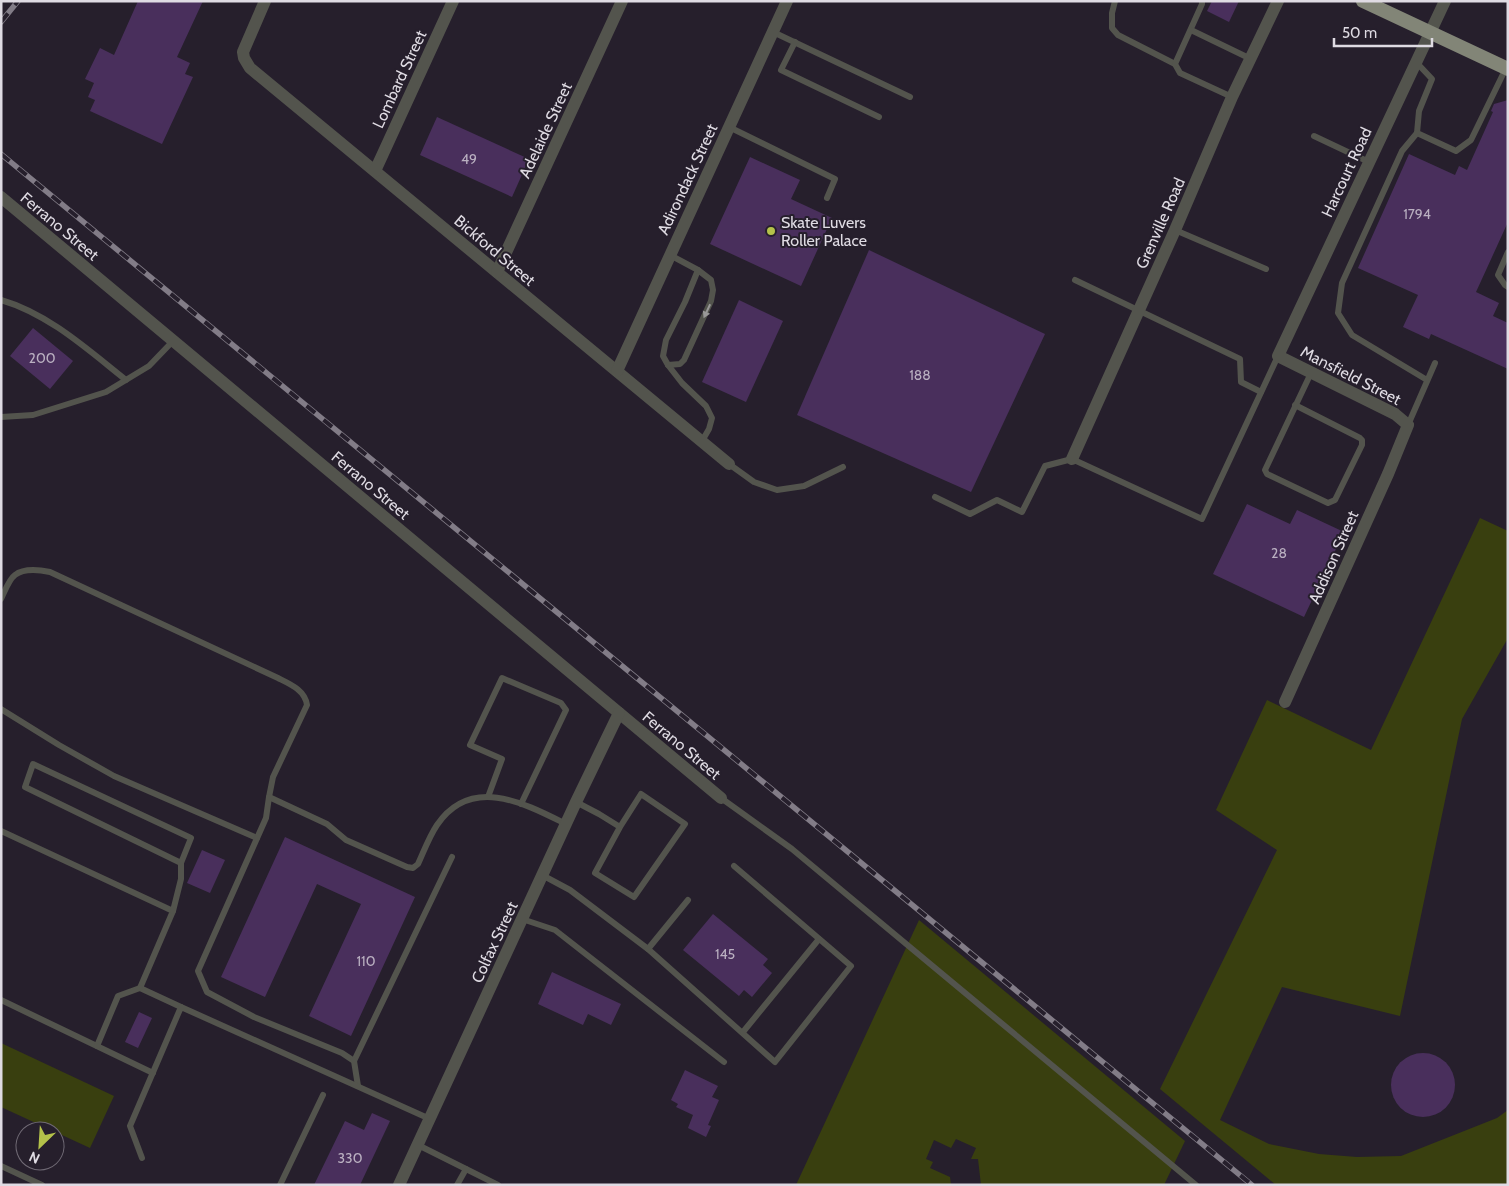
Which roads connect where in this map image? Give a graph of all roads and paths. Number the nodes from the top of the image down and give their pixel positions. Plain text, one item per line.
1 (265, 1) edge
2 (453, 1) edge
3 (622, 1) edge
4 (787, 1) edge
5 (1116, 1) edge
6 (1202, 1) edge
7 (1278, 1) edge
8 (1363, 1) edge
9 (1445, 1) edge
10 (1190, 30) junction
11 (773, 32) junction
12 (1430, 33) junction
13 (795, 42) junction
14 (1251, 59) junction
15 (1416, 62) junction
16 (1175, 64) junction
17 (1507, 69) edge
18 (910, 97) dead end
19 (1232, 97) junction
20 (879, 116) dead end
21 (729, 128) junction
22 (1417, 133) junction
23 (1314, 136) dead end
24 (1369, 162) junction
25 (375, 171) junction
26 (1, 197) edge
27 (827, 198) dead end
28 (1175, 230) junction
29 (1508, 252) edge
30 (670, 256) junction
31 (1266, 269) dead end
32 (698, 270) junction
33 (497, 272) junction
34 (1075, 280) dead end
35 (1508, 287) edge
36 (1, 300) edge
37 (1138, 311) junction
38 (173, 341) junction
39 (1278, 356) junction
40 (1435, 363) dead end
41 (668, 365) junction
42 (617, 371) junction
43 (1311, 372) junction
44 (126, 380) junction
45 (1427, 380) junction
46 (1261, 392) junction
47 (1295, 405) junction
48 (1, 417) edge
49 (1408, 425) junction
50 (702, 441) junction
51 (1072, 459) junction
52 (729, 464) joint
53 (843, 467) dead end
54 (935, 497) dead end
55 (1, 599) edge
56 (1285, 702) dead end
57 (1, 709) edge
58 (619, 713) junction
59 (488, 796) junction
60 (269, 797) junction
61 (721, 798) joint
62 (576, 802) junction
63 (521, 804) junction
64 (566, 824) junction
65 (620, 827) junction
66 (1, 831) edge
67 (258, 838) junction
68 (452, 857) dead end
69 (181, 863) junction
70 (734, 866) dead end
71 (542, 876) junction
72 (688, 900) dead end
73 (173, 910) junction
74 (522, 919) junction
75 (819, 939) junction
76 (648, 949) junction
77 (140, 988) junction
78 (1, 1000) edge
79 (181, 1007) junction
80 (743, 1032) junction
81 (97, 1046) junction
82 (354, 1061) junction
83 (724, 1062) dead end
84 (153, 1073) junction
85 (358, 1086) junction
86 (323, 1095) dead end
87 (430, 1119) junction
88 (418, 1145) junction
89 (142, 1158) dead end
90 (1, 1166) edge
91 (466, 1169) junction
92 (42, 1185) edge
93 (280, 1185) edge
94 (400, 1185) edge
95 (457, 1185) edge
96 (498, 1185) edge
97 (1196, 1185) edge

1 - 25 street, Bickford Street
2 - 25 street, Lombard Street
3 - 33 street, Adelaide Street
4 - 11 street, Adirondack Street
5 - 16 lane
6 - 10 lane
7 - 14 street, Grenville Road
8 - 12 main road
9 - 12 street, Harcourt Road
10 - 14 lane
10 - 16 lane
11 - 13 lane
11 - 21 street, Adirondack Street
12 - 15 street, Harcourt Road
12 - 17 main road
13 - 18 lane
13 - 20 lane
14 - 19 street, Grenville Road
15 - 22 lane
15 - 24 street, Harcourt Road
16 - 19 lane
17 - 22 lane
19 - 28 street, Grenville Road
21 - 27 lane
21 - 30 street, Adirondack Street
22 - 45 lane
23 - 24 lane
24 - 39 street, Harcourt Road
25 - 33 street, Bickford Street
26 - 38 street, Ferrano Street
28 - 31 lane
28 - 37 street, Grenville Road
29 - 35 lane
30 - 32 lane
30 - 42 street, Adirondack Street
32 - 41 lane
32 -> 41 lane
33 - 42 street, Bickford Street
34 - 37 lane
36 - 44 lane
37 - 46 lane
37 - 51 street, Grenville Road
38 - 44 lane
38 - 58 street, Ferrano Street
39 - 43 street, Mansfield Street
39 - 46 lane
40 - 45 lane
41 - 50 lane
42 - 50 street, Bickford Street
43 - 47 lane
43 - 49 street, Mansfield Street
44 - 48 lane
45 - 49 lane
46 - 51 lane
47 - 47 lane
49 - 56 street, Addison Street
50 - 52 street, Bickford Street
51 - 54 lane
52 - 53 lane
55 - 60 lane
57 - 67 lane
58 - 61 street, Ferrano Street
58 - 62 street, Colfax Street
59 - 60 lane
59 - 63 lane
59 - 63 lane
60 - 67 lane
61 - 97 lane
62 - 64 street, Colfax Street
62 - 65 lane
63 - 64 lane
64 - 71 street, Colfax Street
65 - 65 lane
66 - 73 lane
67 - 82 lane
68 - 82 lane
69 - 69 lane
69 - 73 lane
70 - 75 lane
71 - 74 street, Colfax Street
71 - 76 lane
72 - 76 lane
73 - 77 lane
74 - 83 lane
74 - 87 street, Colfax Street
75 - 80 lane
75 - 80 lane
76 - 80 lane
77 - 79 lane
77 - 81 lane
78 - 81 lane
79 - 84 lane
79 - 85 lane
81 - 84 lane
82 - 85 lane
84 - 89 lane
85 - 87 lane
86 - 93 lane
87 - 88 street, Colfax Street
88 - 91 lane
88 - 94 street, Colfax Street
90 - 92 lane
91 - 95 lane
91 - 96 lane

